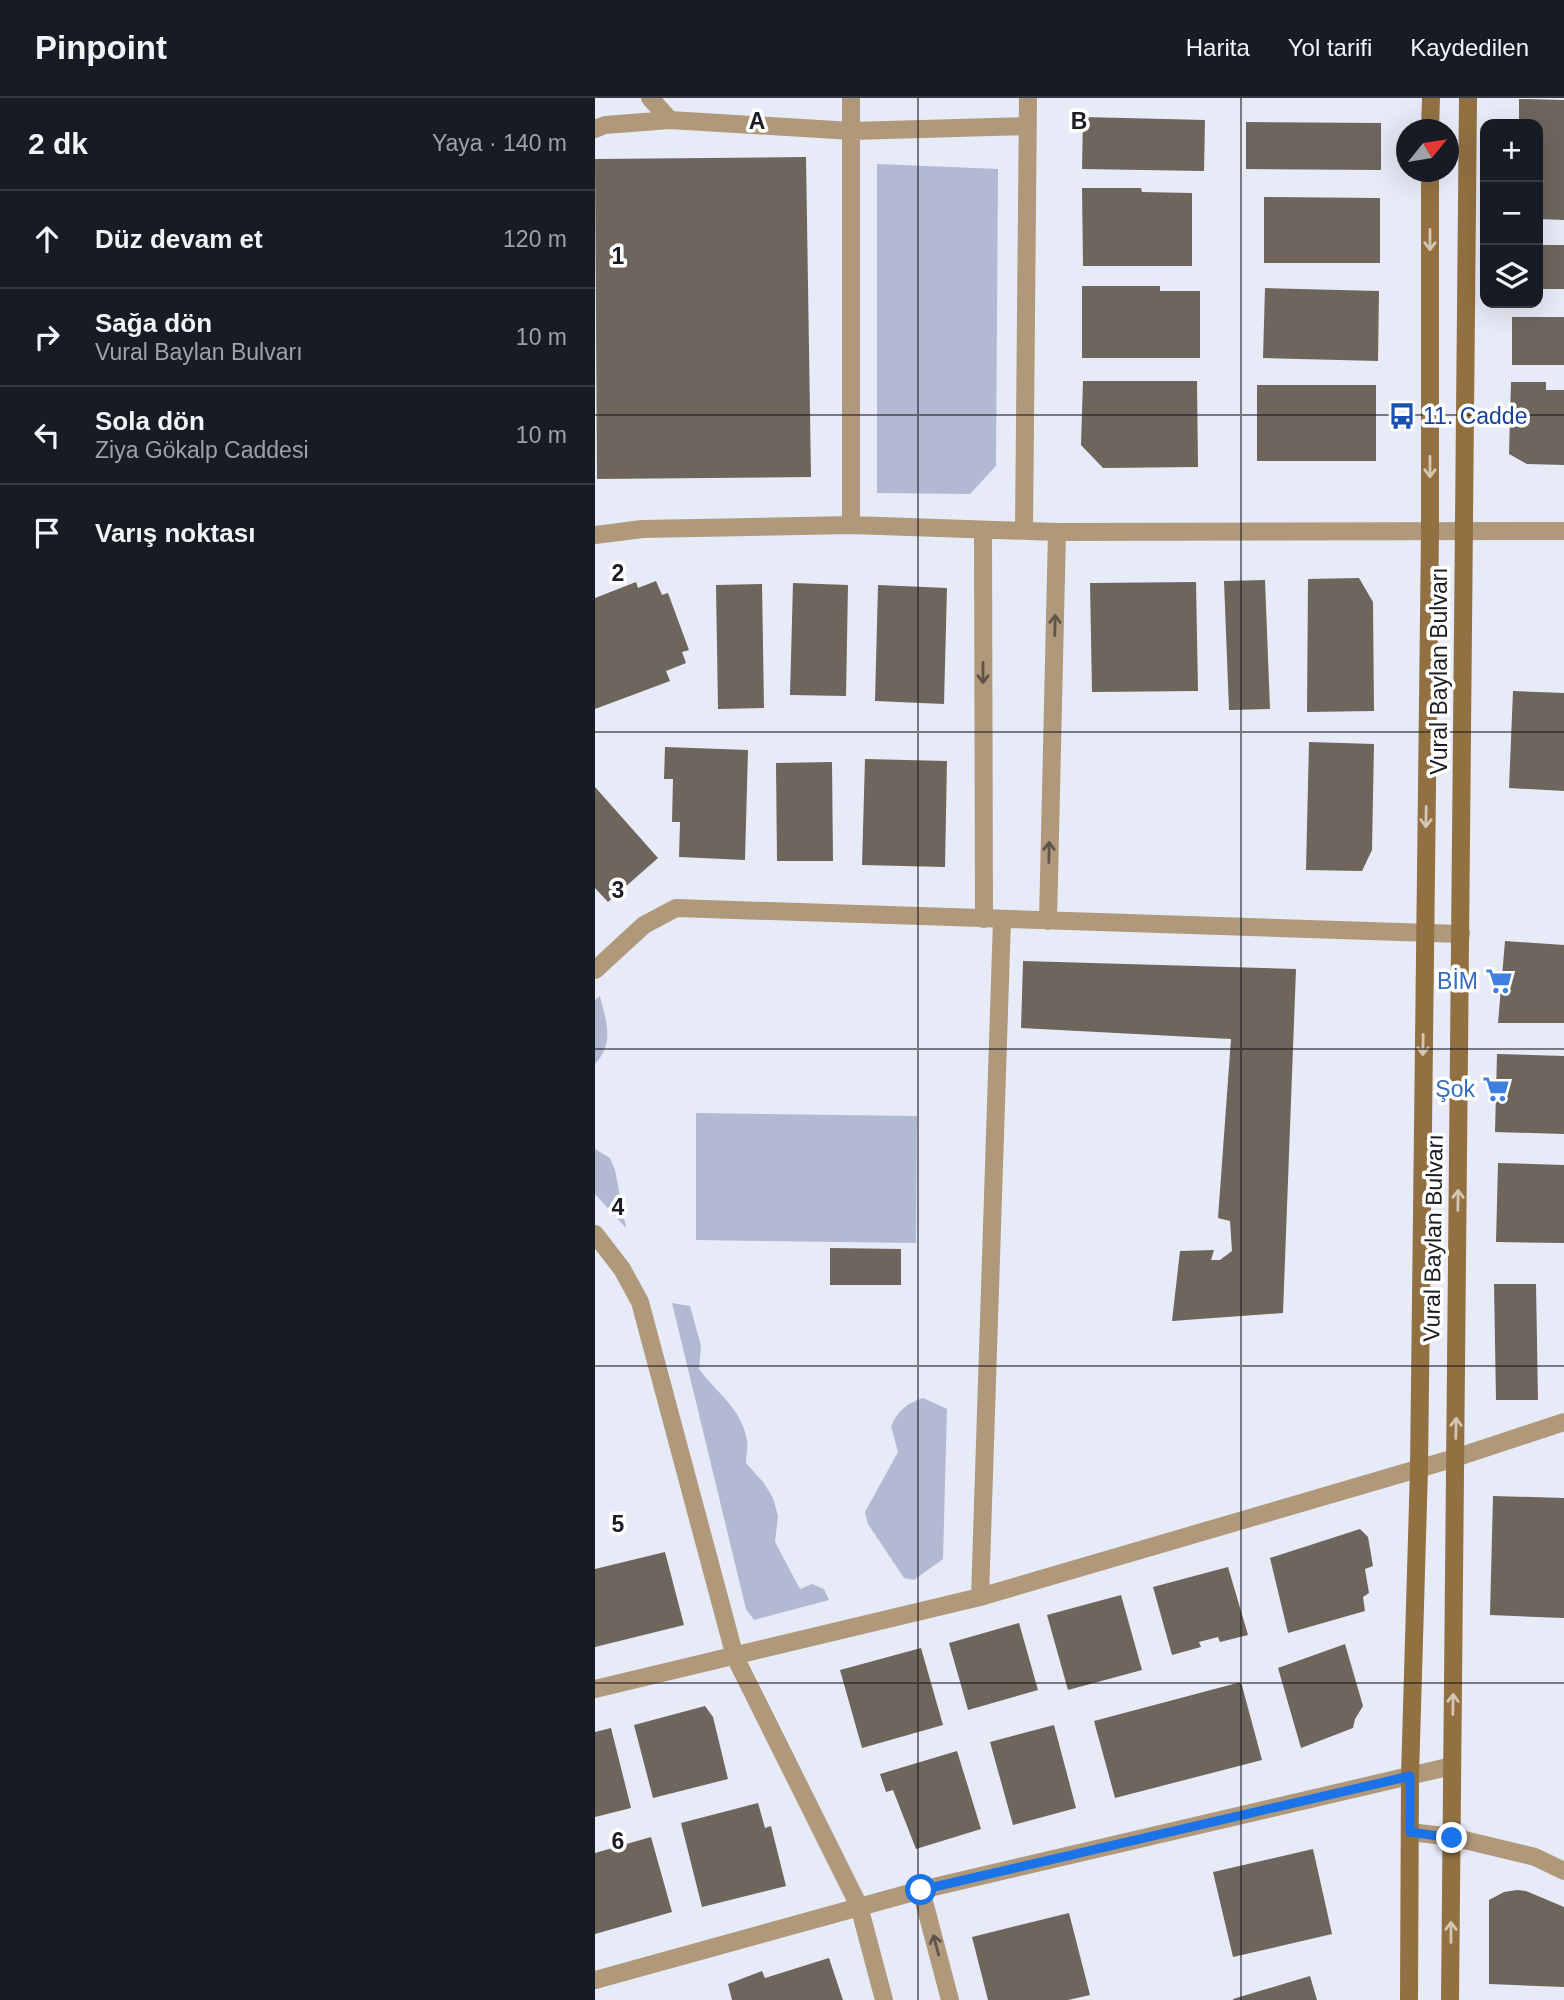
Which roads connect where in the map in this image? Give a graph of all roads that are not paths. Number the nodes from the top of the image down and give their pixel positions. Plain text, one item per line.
1 (650, 98) edge
2 (851, 98) edge
3 (1028, 98) edge
4 (1430, 98) edge
5 (1468, 98) edge
6 (1430, 119) edge
7 (670, 120) junction
8 (1028, 125) junction
9 (595, 129) edge
10 (852, 131) junction
11 (1430, 182) edge
12 (852, 525) junction
13 (1024, 530) junction
14 (982, 531) junction
15 (1430, 531) junction
16 (1465, 531) junction
17 (1564, 531) edge
18 (1057, 532) junction
19 (595, 535) edge
20 (983, 919) junction
21 (1002, 919) junction
22 (1048, 920) junction
23 (1424, 931) junction
24 (1461, 934) junction
25 (595, 970) edge
26 (595, 1234) edge
27 (1564, 1422) edge
28 (1455, 1458) junction
29 (1419, 1469) junction
30 (980, 1597) junction
31 (735, 1657) junction
32 (595, 1689) edge
33 (1452, 1766) junction
34 (1410, 1776) junction
35 (1410, 1832) junction
36 (1452, 1838) junction
37 (1564, 1871) edge
38 (921, 1890) junction
39 (859, 1906) junction
40 (595, 1980) edge
41 (884, 2000) edge
42 (950, 2000) edge
43 (1409, 2000) edge
44 (1451, 2000) edge

1 - 7 street
2 - 10 street
3 - 8 street
4 - 6 main road
5 - 16 main road, Vural Baylan Bulvarı
7 - 9 street
7 - 10 street
8 - 10 street
8 - 13 street
10 - 12 street
11 -> 15 main road, Vural Baylan Bulvarı
12 - 14 street
12 - 19 street
13 - 14 street
13 - 18 street
14 -> 20 street
15 - 16 street
15 - 18 street
15 -> 23 main road, Vural Baylan Bulvarı
16 - 17 street
16 - 24 main road, Vural Baylan Bulvarı
22 -> 18 street
20 - 21 street
20 - 25 street
21 - 22 street
21 - 30 street
22 - 23 street
23 - 24 street
23 -> 29 main road, Vural Baylan Bulvarı
28 -> 24 main road, Vural Baylan Bulvarı
26 - 31 street
27 - 28 street
28 - 29 street
33 -> 28 main road, Vural Baylan Bulvarı
29 - 30 street
29 - 34 main road, Vural Baylan Bulvarı
30 - 31 street
31 - 32 street
31 - 39 street
33 - 34 street
33 - 36 main road, Vural Baylan Bulvarı
34 - 35 main road, Vural Baylan Bulvarı
34 - 38 street
35 - 36 street
35 - 43 main road, Vural Baylan Bulvarı
36 - 37 street
44 -> 36 main road, Vural Baylan Bulvarı
38 - 39 street
42 -> 38 street
39 - 40 street
39 - 41 street

